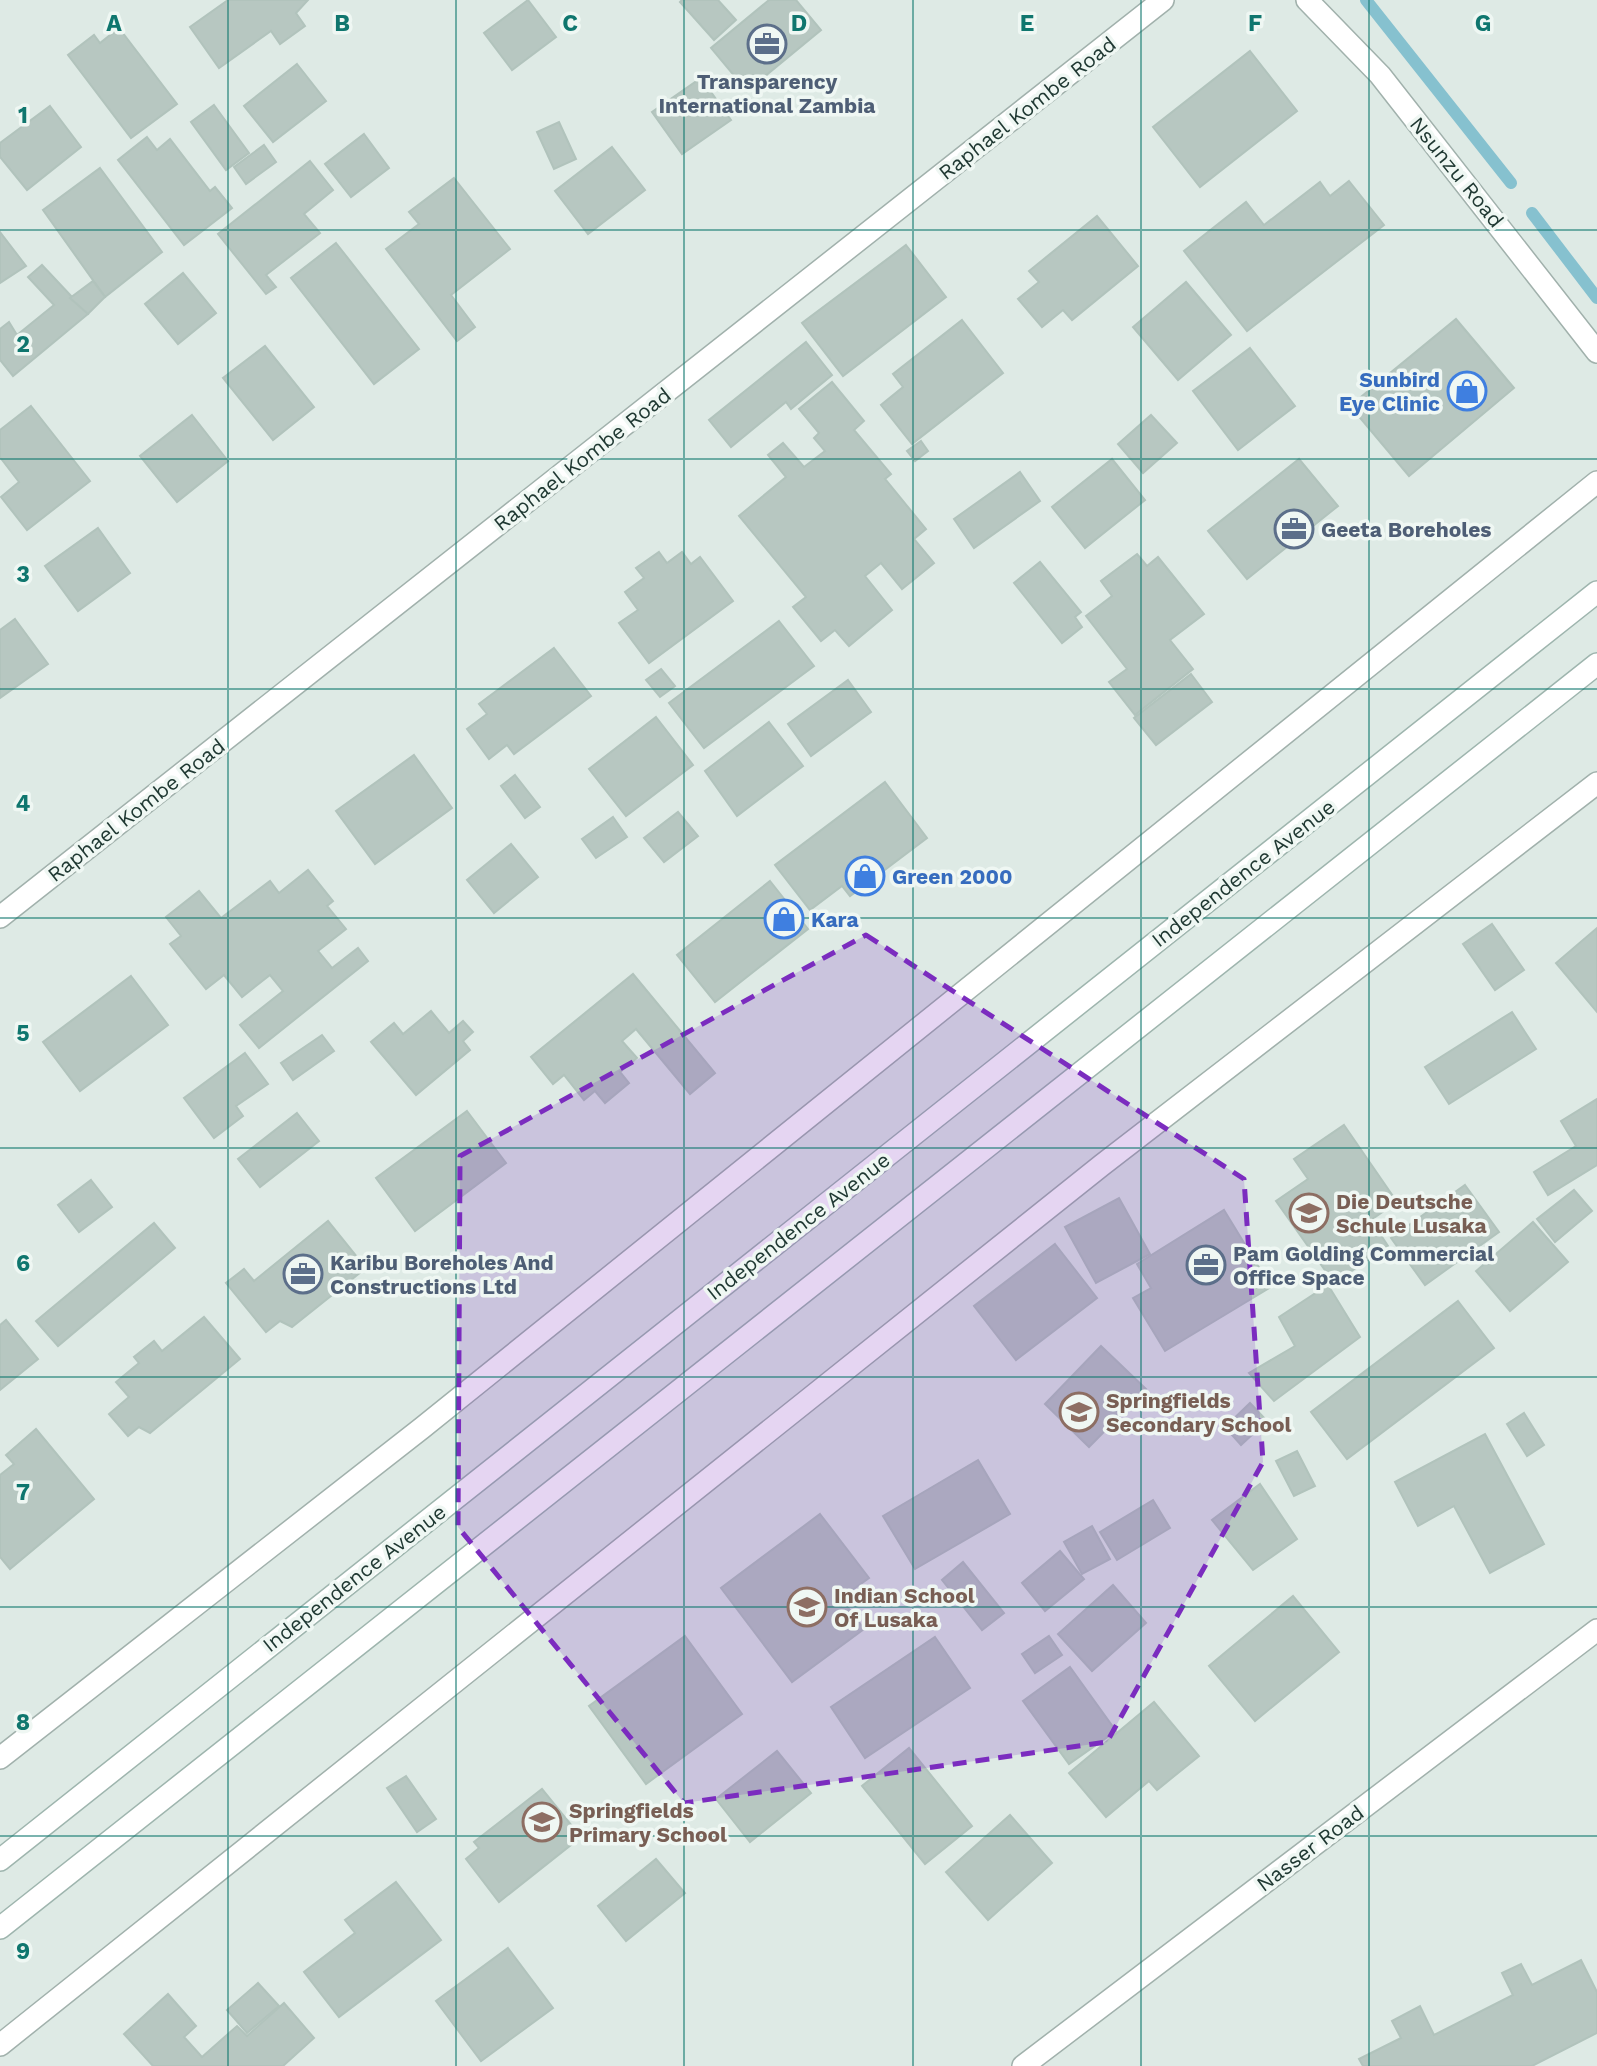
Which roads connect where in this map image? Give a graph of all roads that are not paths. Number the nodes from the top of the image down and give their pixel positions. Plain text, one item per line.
1 (1163, 0) edge
2 (1307, 0) edge
3 (1597, 352) edge
4 (1597, 482) edge
5 (1597, 592) edge
6 (1597, 664) edge
7 (1597, 783) edge
8 (0, 917) edge
9 (1597, 1630) edge
10 (0, 1758) edge
11 (0, 1860) edge
12 (0, 1928) edge
13 (0, 2045) edge
14 (1023, 2066) edge

1 - 8 street, Raphael Kombe Road
2 - 3 street, Nsunzu Road
4 - 10 street
5 - 11 street, Independence Avenue
6 - 12 street
7 - 13 street
9 - 14 street, Nasser Road

